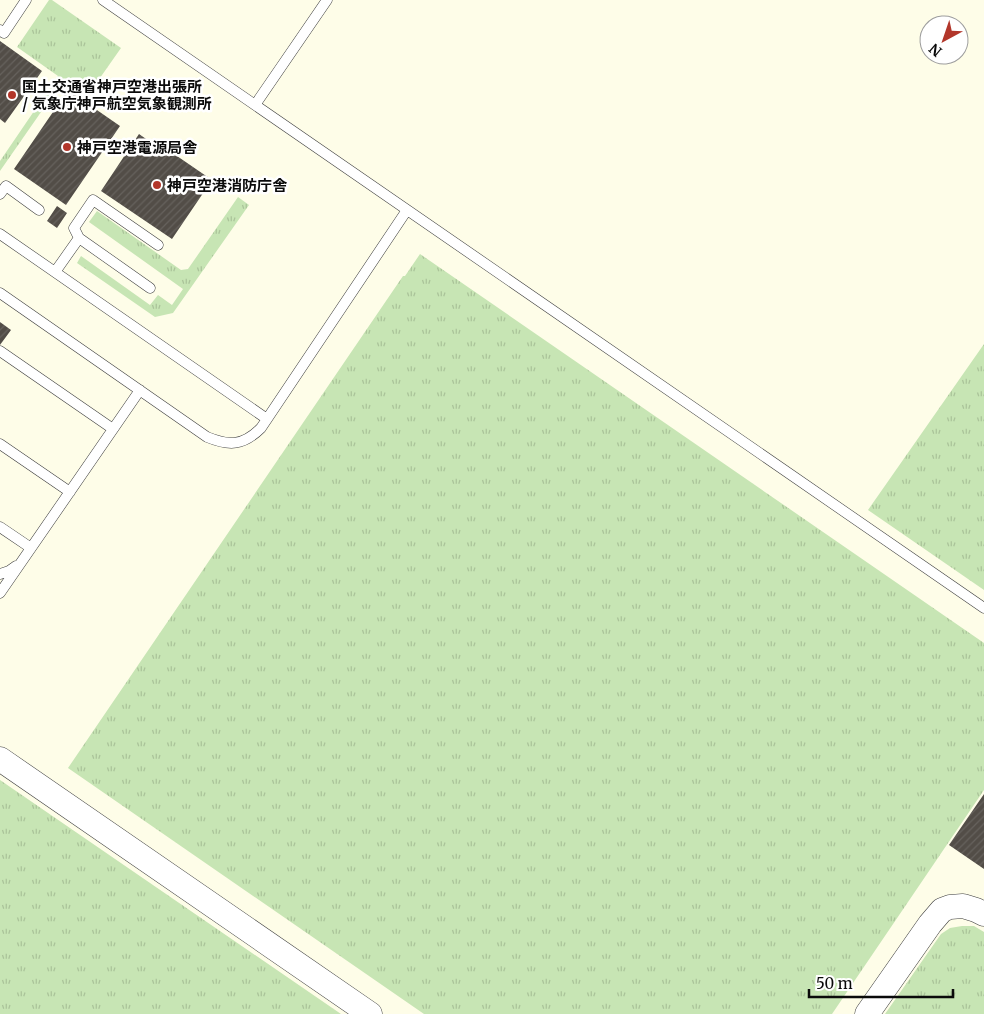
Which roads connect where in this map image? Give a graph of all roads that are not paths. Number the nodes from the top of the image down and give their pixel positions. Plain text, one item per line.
1 (26, 0) edge
2 (103, 0) edge
3 (328, 0) edge
4 (0, 30) edge
5 (255, 105) junction
6 (0, 194) edge
7 (39, 210) dead end
8 (407, 210) junction
9 (0, 234) edge
10 (79, 238) junction
11 (158, 245) dead end
12 (55, 272) junction
13 (150, 288) dead end
14 (0, 293) edge
15 (0, 351) edge
16 (140, 390) junction
17 (267, 419) junction
18 (113, 429) junction
19 (0, 444) edge
20 (70, 492) junction
21 (0, 527) edge
22 (31, 548) junction
23 (19, 564) junction
24 (0, 574) edge
25 (0, 593) edge
26 (984, 608) edge
27 (0, 759) edge
28 (984, 914) edge
29 (370, 1014) edge
30 (868, 1014) edge

1 - 4 lane
2 - 5 lane
3 - 5 lane
5 - 8 lane
6 - 7 lane
8 - 17 lane
8 - 26 lane
9 - 12 lane
10 - 11 lane
10 - 12 lane
10 - 13 lane
12 - 17 lane
14 - 16 lane
15 - 18 lane
16 - 17 lane
16 - 18 lane
18 - 20 lane
19 - 20 lane
20 - 22 lane
21 - 22 lane
22 - 23 lane
23 - 24 lane
23 - 25 lane
27 - 29 street
28 - 30 street

